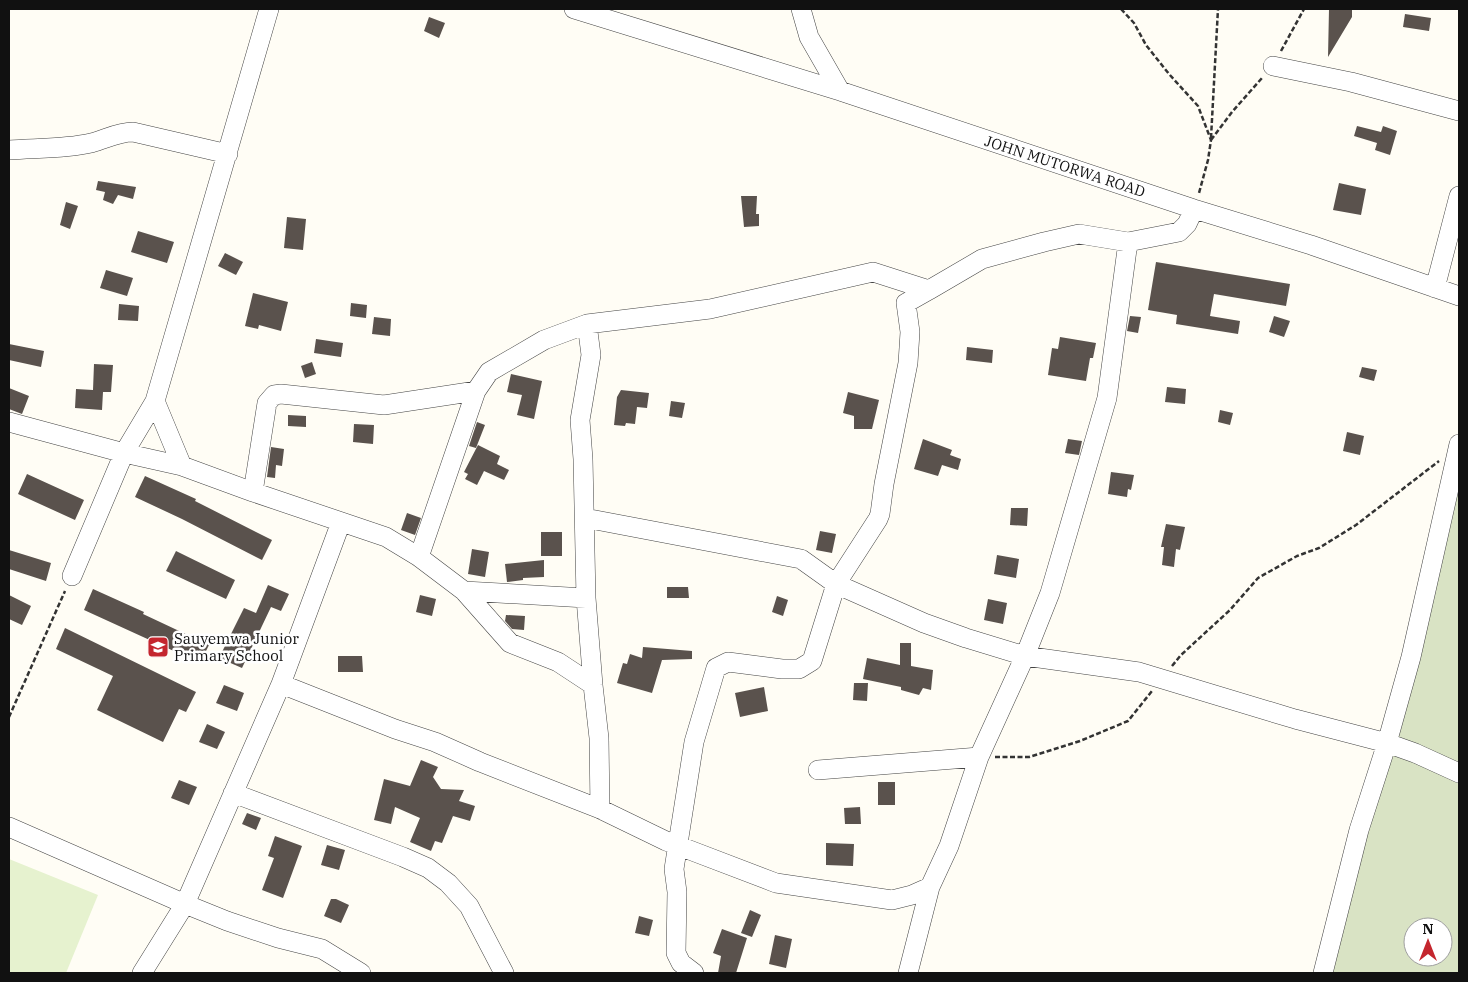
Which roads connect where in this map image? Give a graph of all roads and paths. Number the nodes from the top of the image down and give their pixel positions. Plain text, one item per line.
1 (269, 9) edge
2 (574, 9) edge
3 (801, 9) edge
4 (1121, 9) edge
5 (1218, 9) edge
6 (1273, 66) dead end
7 (840, 91) junction
8 (1459, 111) edge
9 (1211, 140) junction
10 (9, 150) edge
11 (228, 154) junction
12 (1459, 196) edge
13 (1194, 209) junction
14 (1128, 242) junction
15 (1436, 288) junction
16 (929, 290) junction
17 (1459, 296) edge
18 (587, 324) junction
19 (476, 391) junction
20 (155, 401) junction
21 (9, 422) edge
22 (1459, 444) edge
23 (124, 453) junction
24 (182, 466) junction
25 (253, 492) junction
26 (585, 518) junction
27 (341, 522) junction
28 (419, 557) junction
29 (72, 576) joint
30 (836, 584) junction
31 (464, 592) junction
32 (586, 598) junction
33 (1025, 656) junction
34 (1161, 678) junction
35 (282, 684) junction
36 (592, 685) junction
37 (9, 717) edge
38 (1387, 743) junction
39 (979, 757) junction
40 (818, 770) dead end
41 (1459, 773) edge
42 (233, 793) junction
43 (600, 809) junction
44 (9, 826) edge
45 (677, 845) junction
46 (930, 887) junction
47 (184, 904) junction
48 (142, 973) edge
49 (361, 973) edge
50 (504, 973) edge
51 (694, 973) edge
52 (908, 973) edge
53 (1323, 973) edge

1 - 11 street
2 - 7 street, JOHN MUTORWA ROAD
3 - 7 street
4 - 9 path
5 - 9 path
6 - 8 street
7 - 13 street, JOHN MUTORWA ROAD
9 - 13 path
10 - 11 street
11 - 20 street
12 - 15 street
13 - 14 street
13 - 15 street, JOHN MUTORWA ROAD
14 - 16 street
14 - 33 street
15 - 17 street, JOHN MUTORWA ROAD
16 - 18 street
16 - 30 street
18 - 19 street
18 - 26 street
19 - 25 street
19 - 28 street
20 - 23 street
20 - 24 street
21 - 23 street
22 - 34 path
22 - 38 street
23 - 24 street
23 - 29 street
24 - 25 street
25 - 27 street
26 - 30 street
26 - 32 street
27 - 28 street
27 - 35 street
28 - 31 street
29 - 37 path
30 - 33 street
30 - 45 street
31 - 32 street
31 - 36 street
32 - 36 street
33 - 34 street
33 - 39 street
34 - 38 street
34 - 39 path
35 - 42 street
35 - 43 street
36 - 43 street
38 - 41 street
38 - 53 street
39 - 40 street
39 - 46 street
42 - 47 street
42 - 50 street
43 - 45 street
44 - 47 street
45 - 46 street
45 - 51 street
46 - 52 street
47 - 48 street
47 - 49 street

